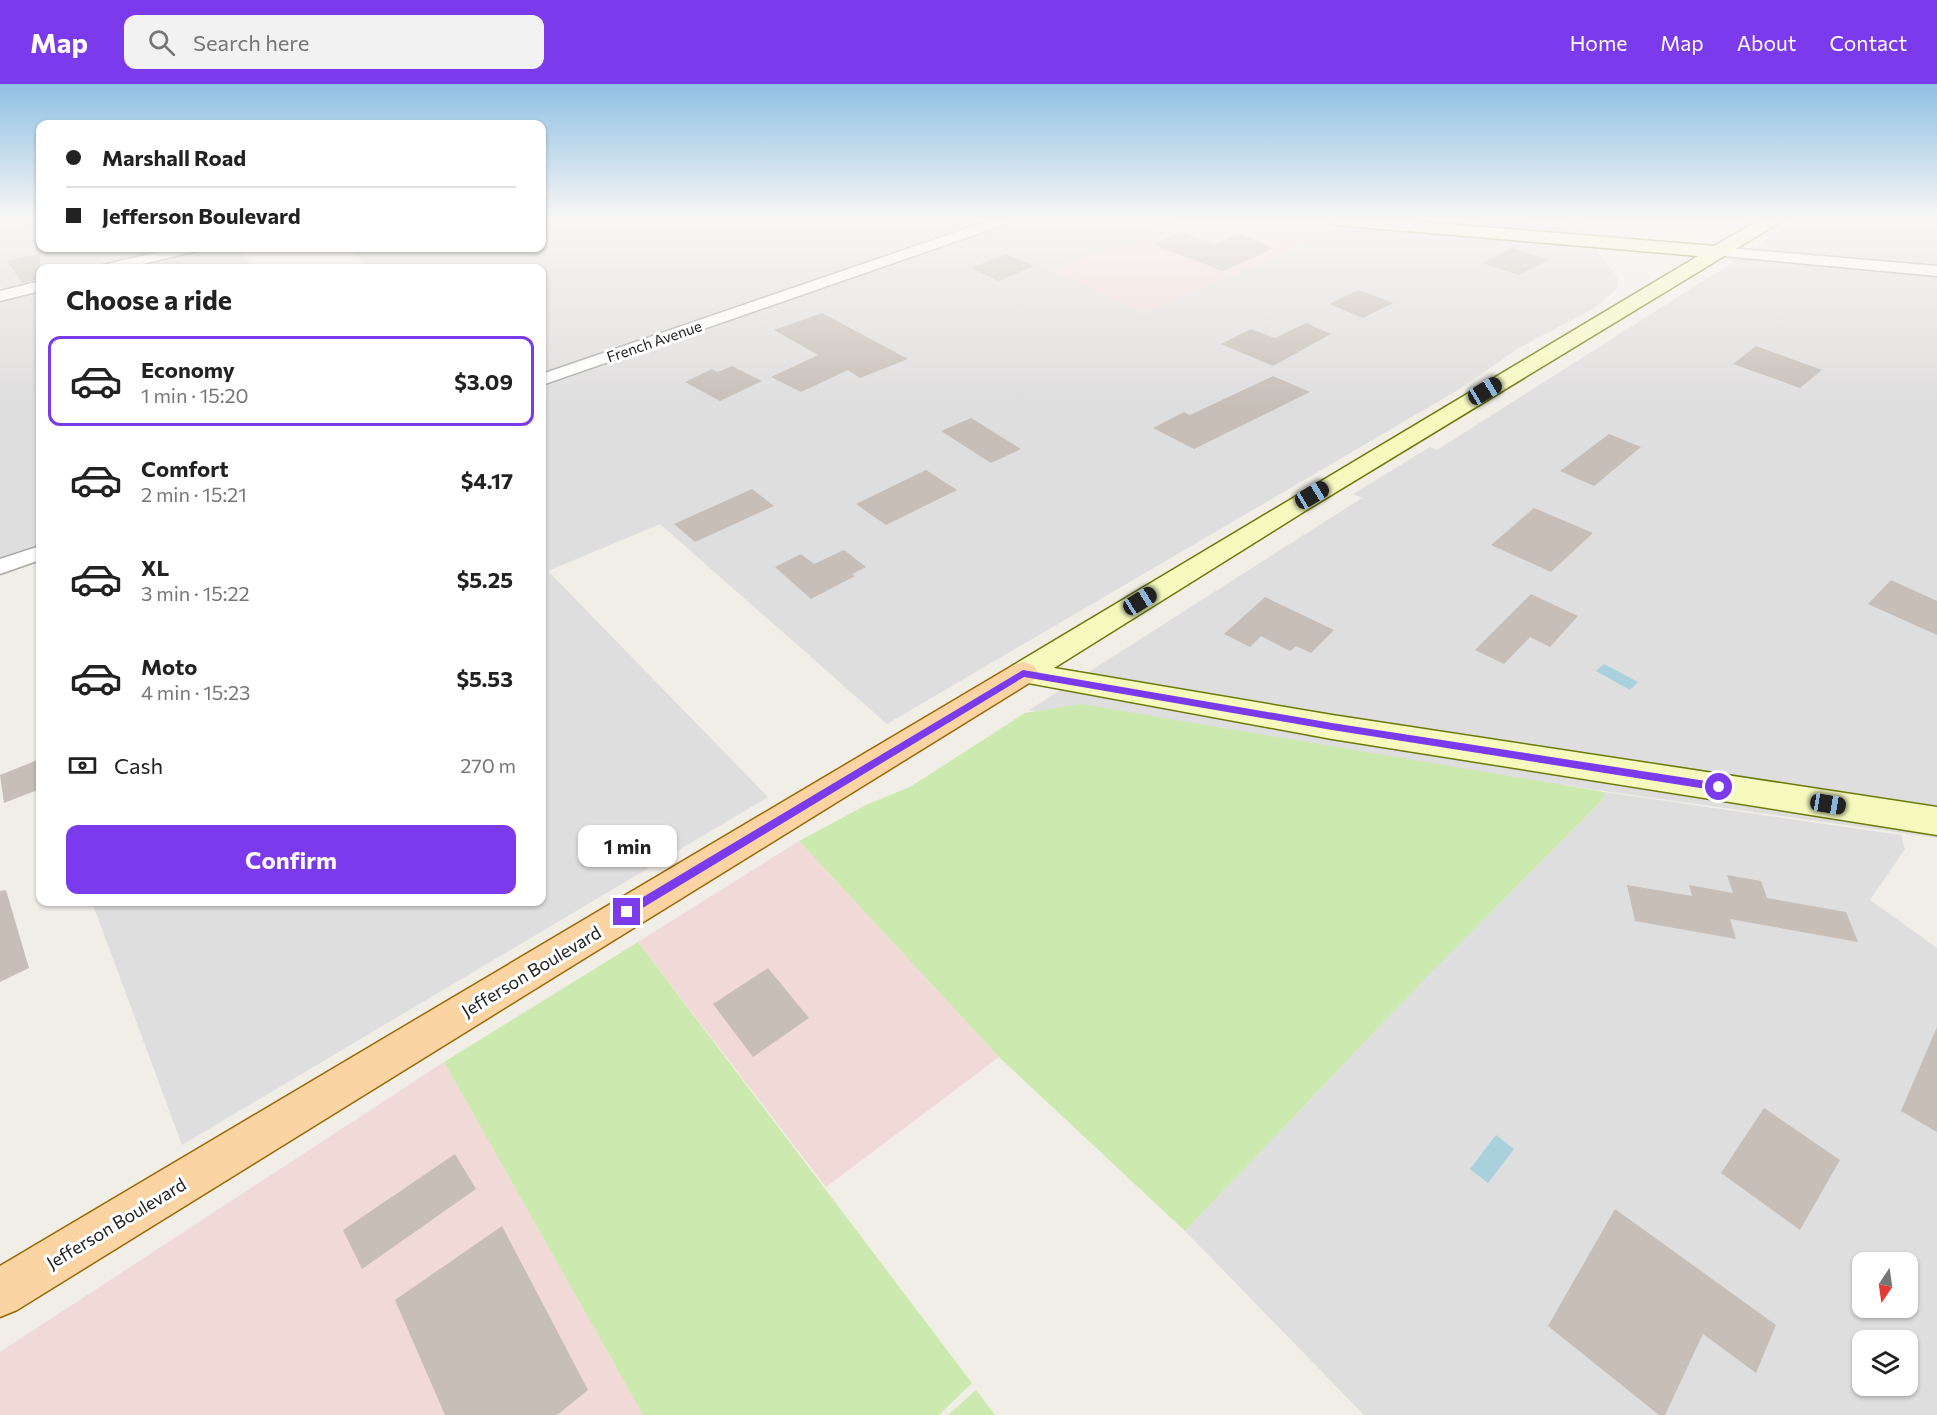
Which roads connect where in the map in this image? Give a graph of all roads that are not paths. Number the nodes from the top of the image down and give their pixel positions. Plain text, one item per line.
1 (825, 282) edge
2 (1653, 282) edge
3 (36, 287) edge
4 (0, 296) edge
5 (546, 379) edge
6 (36, 554) edge
7 (0, 567) edge
8 (1033, 667) junction
9 (1937, 821) edge
10 (0, 1293) edge

1 - 5 street, French Avenue
2 - 8 main road, Jefferson Boulevard
3 - 4 street
6 - 7 street
8 - 9 main road
8 - 10 main road, Jefferson Boulevard

